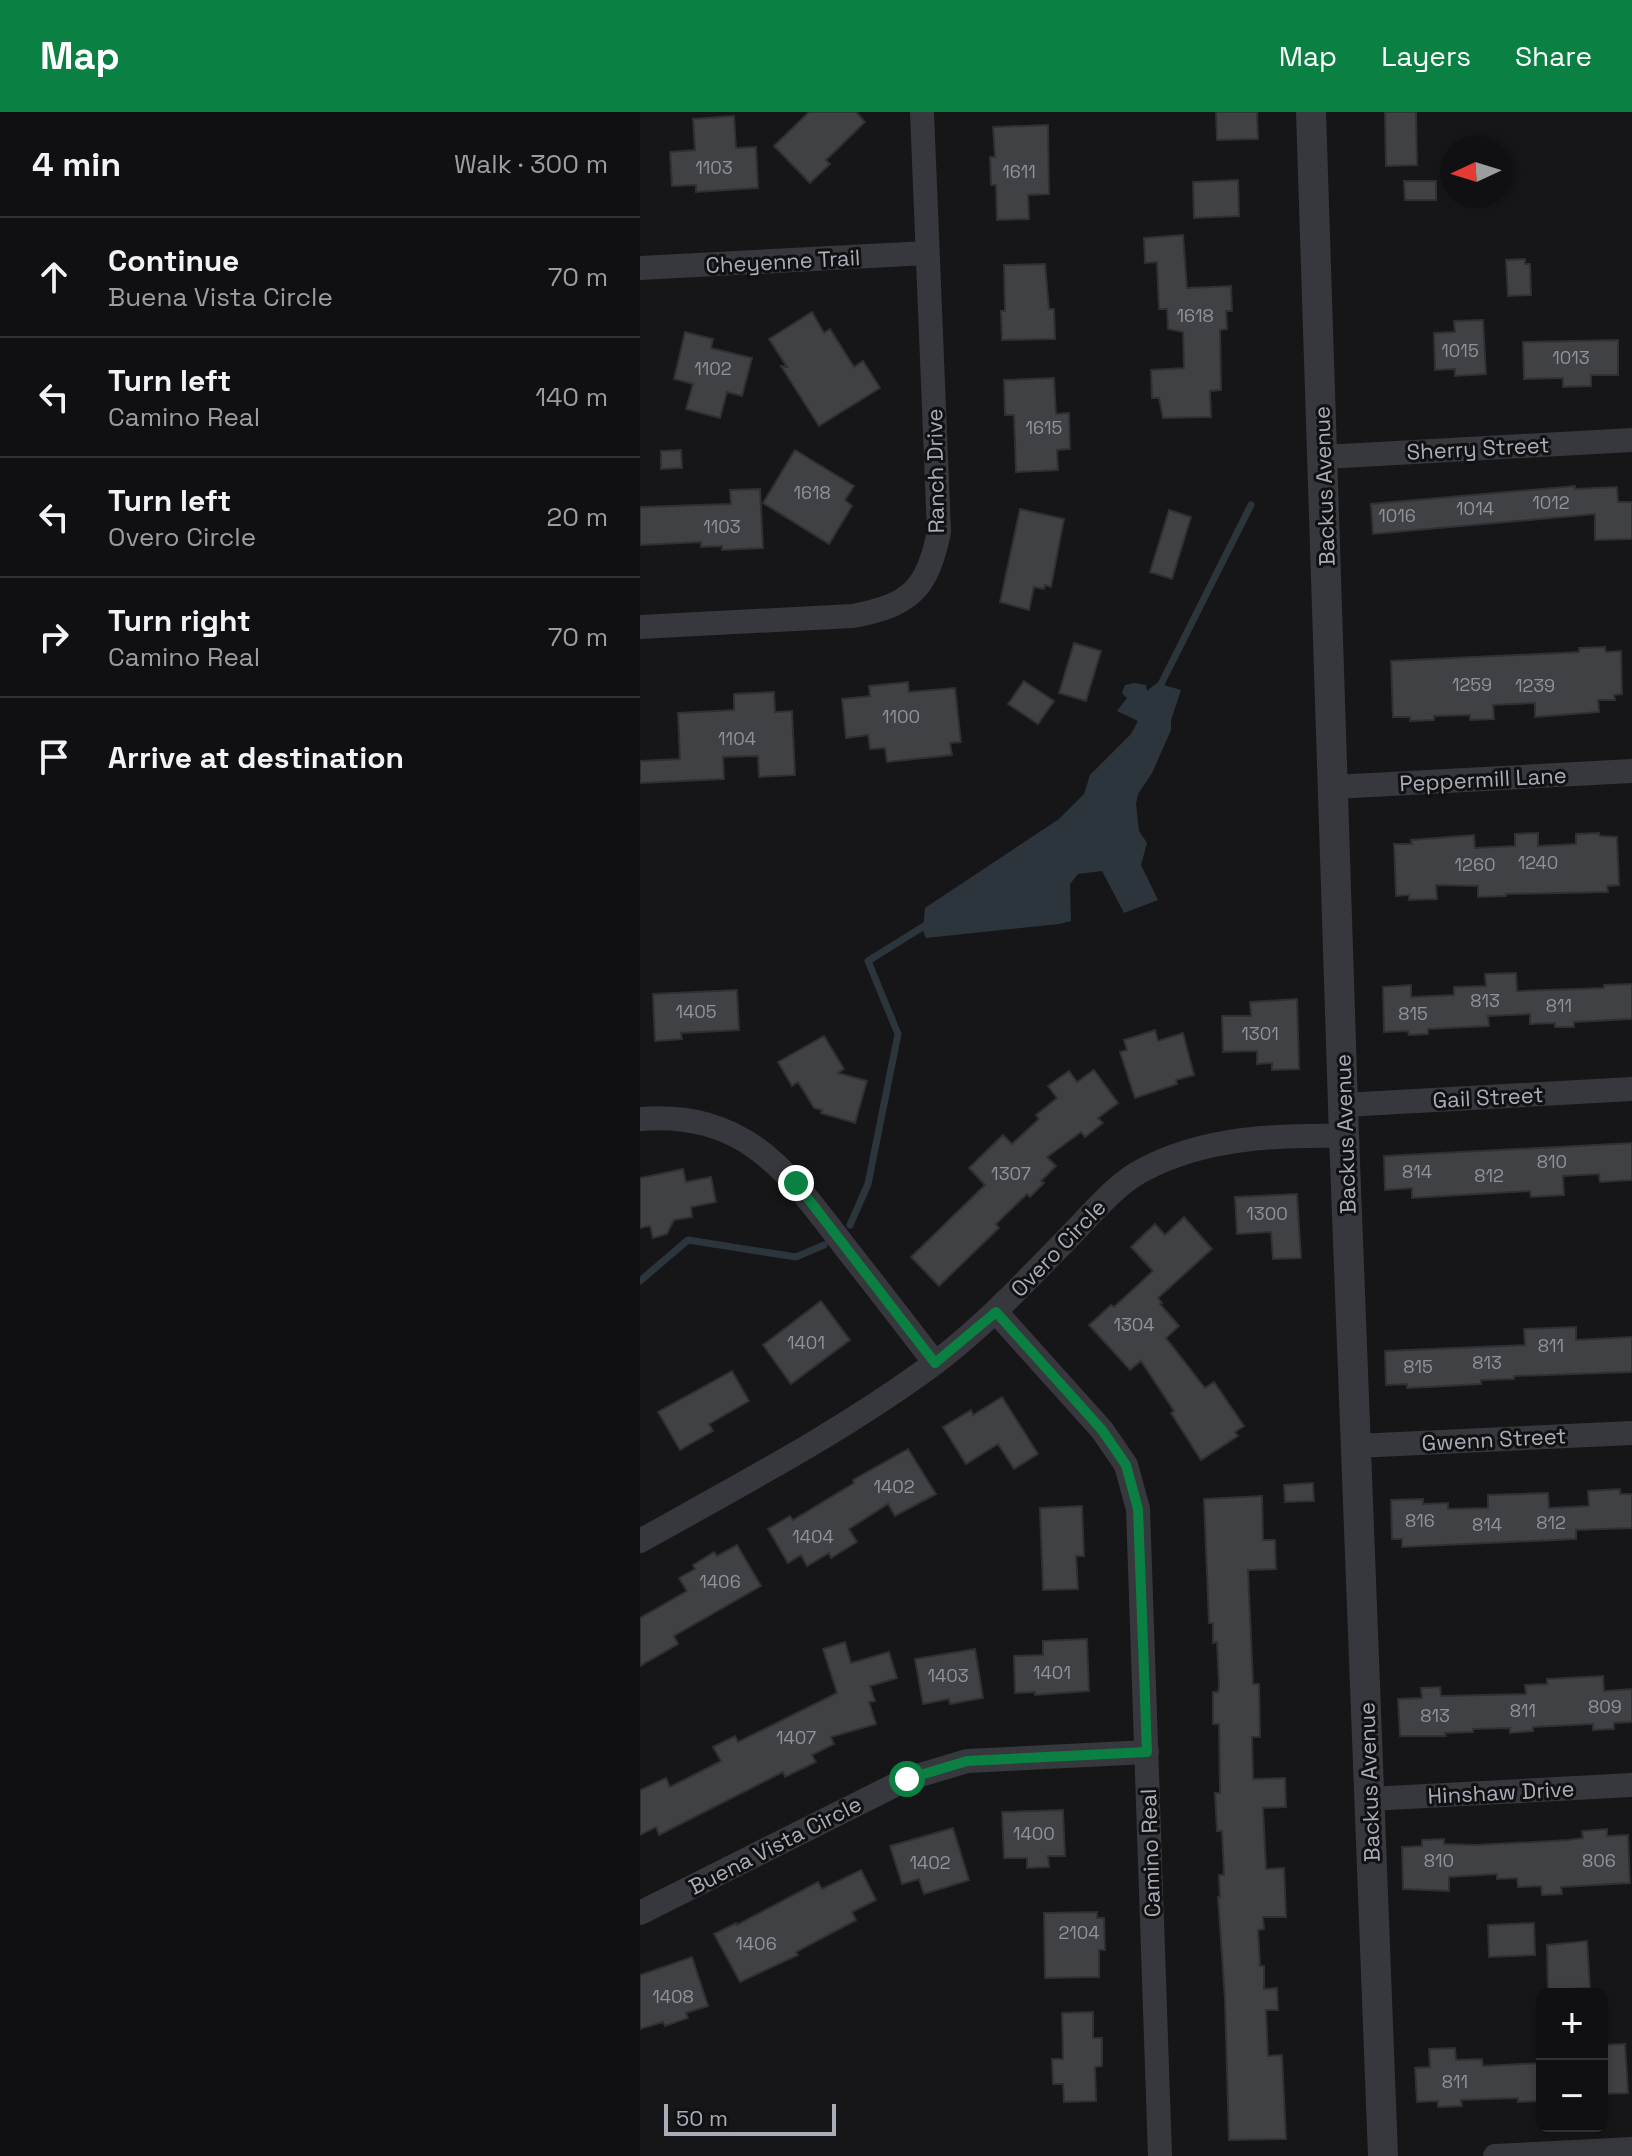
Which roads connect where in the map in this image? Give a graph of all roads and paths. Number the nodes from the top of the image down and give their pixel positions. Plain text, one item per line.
1 (922, 112) edge
2 (1311, 112) edge
3 (927, 253) junction
4 (640, 268) edge
5 (1632, 440) edge
6 (1324, 457) junction
7 (640, 627) edge
8 (1632, 771) edge
9 (1334, 787) junction
10 (1632, 1089) edge
11 (1344, 1105) junction
12 (640, 1119) edge
13 (1344, 1136) junction
14 (996, 1312) junction
15 (935, 1363) junction
16 (1632, 1433) edge
17 (1356, 1446) junction
18 (640, 1541) edge
19 (1147, 1752) junction
20 (1632, 1785) edge
21 (1369, 1799) junction
22 (640, 1913) edge
23 (1632, 2149) edge
24 (1160, 2156) edge
25 (1383, 2156) edge
26 (1495, 2156) edge

1 - 3 street, Ranch Drive
2 - 6 street, Backus Avenue
3 - 4 street, Cheyenne Trail
3 - 7 street, Ranch Drive
5 - 6 street, Sherry Street
6 - 9 street, Backus Avenue
8 - 9 street, Peppermill Lane
9 - 11 street, Backus Avenue
10 - 11 street, Gail Street
11 - 13 street, Backus Avenue
12 - 15 street
13 - 14 street, Overo Circle
13 - 17 street, Backus Avenue
14 - 15 street, Overo Circle
14 - 19 street, Camino Real
15 - 18 street, Overo Circle
16 - 17 street, Gwenn Street
17 - 21 street, Backus Avenue
19 - 22 street, Buena Vista Circle
19 - 24 street, Camino Real
20 - 21 street, Hinshaw Drive
21 - 25 street, Backus Avenue
23 - 26 street

